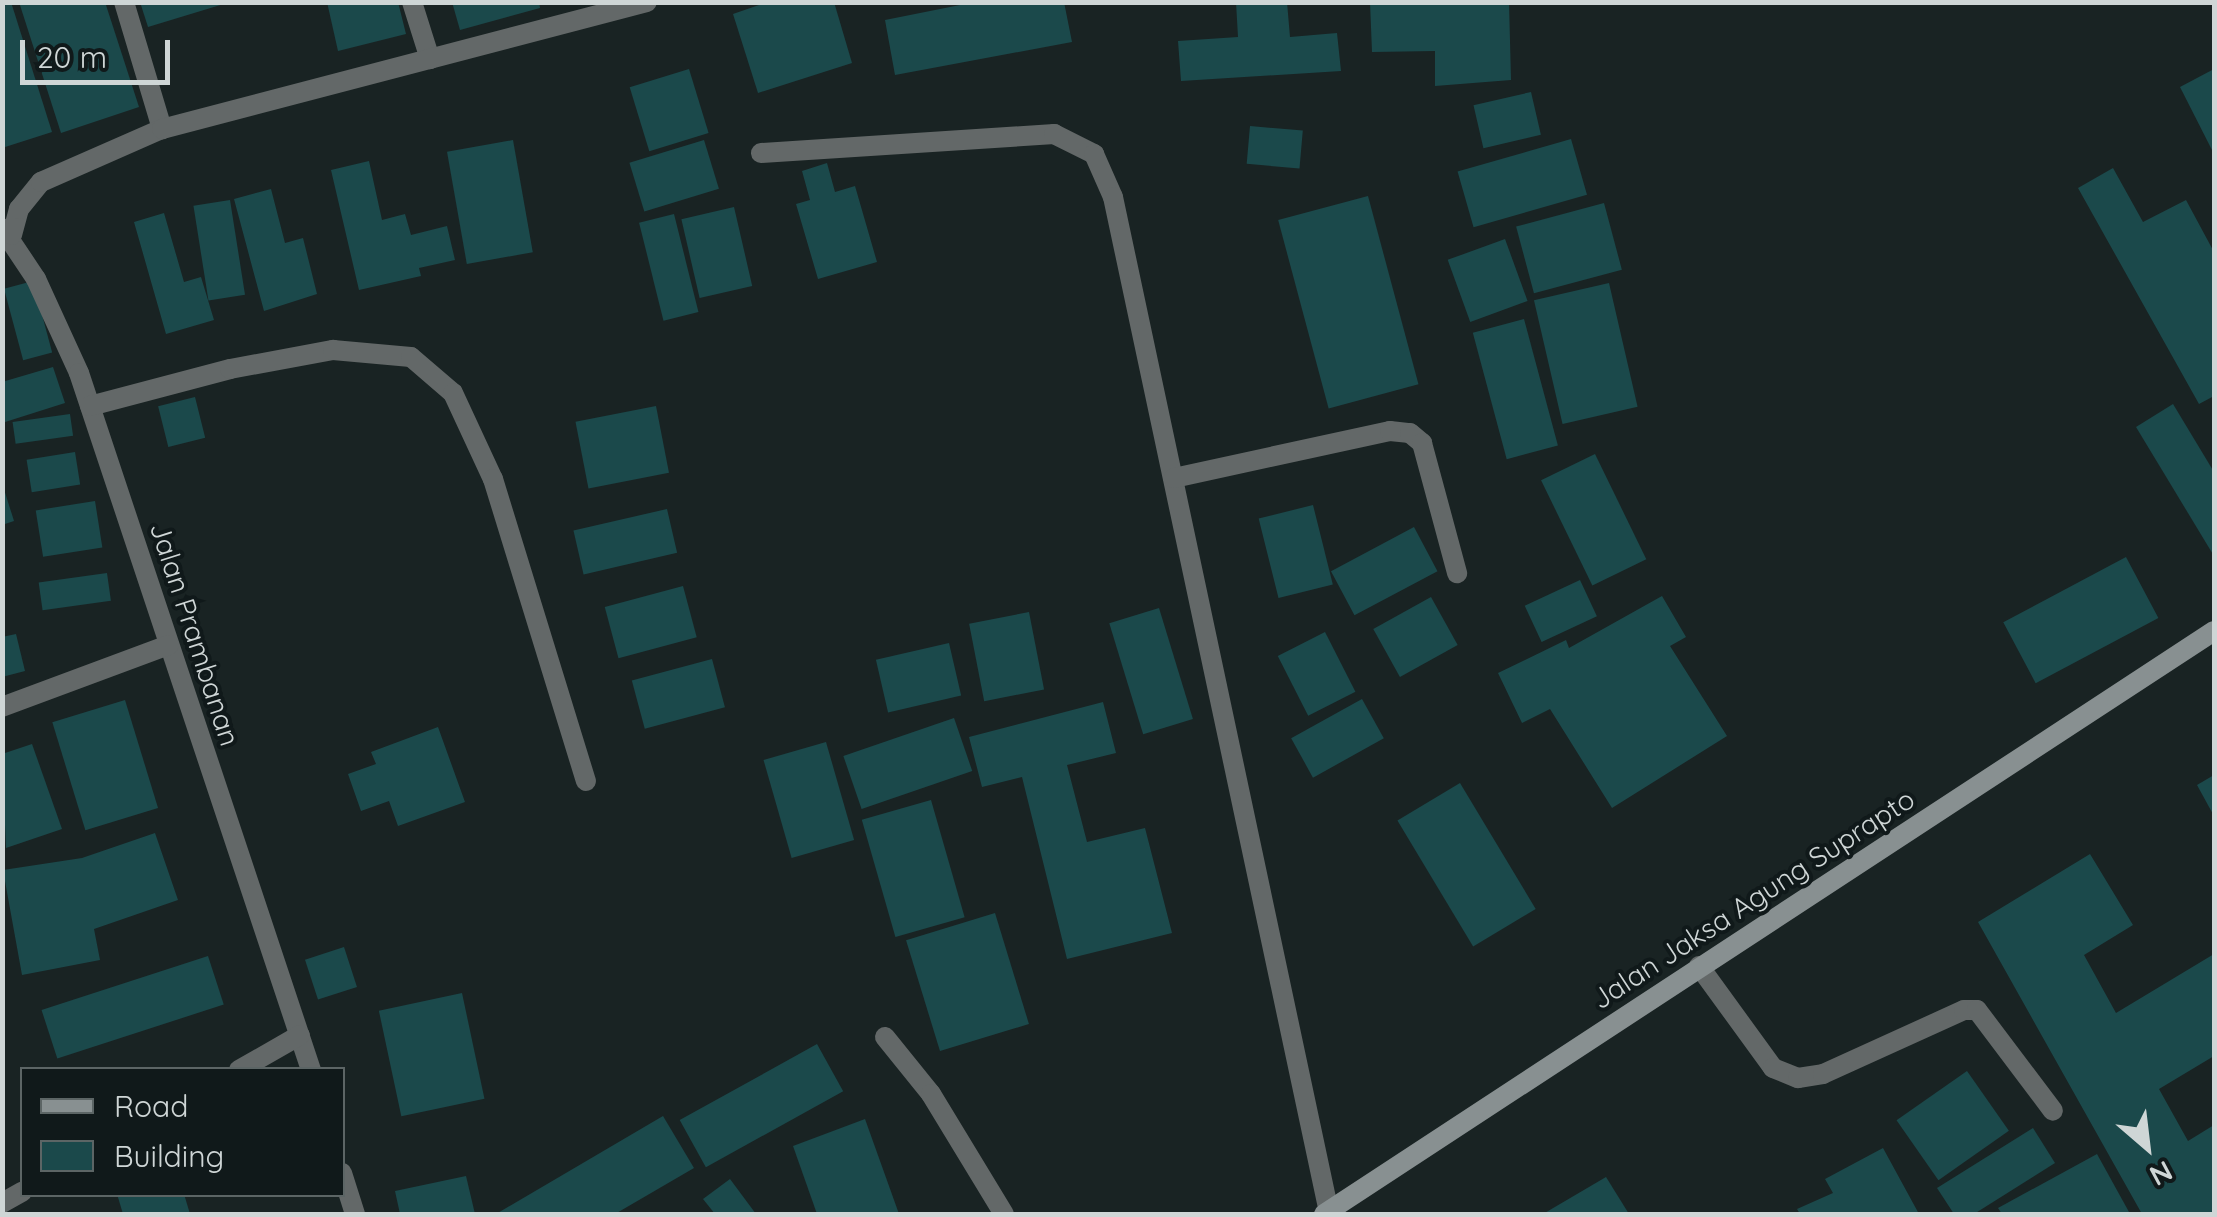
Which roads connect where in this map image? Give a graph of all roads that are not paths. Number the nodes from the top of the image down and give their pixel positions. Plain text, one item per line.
1 (124, 2) edge
2 (412, 2) edge
3 (647, 2) edge
4 (430, 58) junction
5 (162, 129) junction
6 (761, 153) dead end
7 (7, 232) edge
8 (90, 406) junction
9 (1174, 478) junction
10 (1457, 573) dead end
11 (2214, 631) edge
12 (169, 645) junction
13 (2, 707) edge
14 (586, 780) dead end
15 (1699, 966) junction
16 (300, 1035) junction
17 (885, 1036) dead end
18 (244, 1067) edge
19 (310, 1067) edge
20 (2053, 1111) dead end
21 (345, 1182) edge
22 (1326, 1213) edge
23 (356, 1214) edge
24 (1004, 1214) edge

1 - 5 street
2 - 4 street
3 - 4 street
4 - 5 street
5 - 7 street
6 - 9 street
7 - 8 street, Jalan Prambanan
8 - 12 street, Jalan Prambanan
8 - 14 street
9 - 10 street
9 - 22 street
11 - 15 main road, Jalan Jaksa Agung Suprapto
12 - 13 street
12 - 16 street, Jalan Prambanan
15 - 20 street
15 - 22 main road, Jalan Jaksa Agung Suprapto
16 - 18 street
16 - 19 street, Jalan Prambanan
17 - 24 street
21 - 23 street

